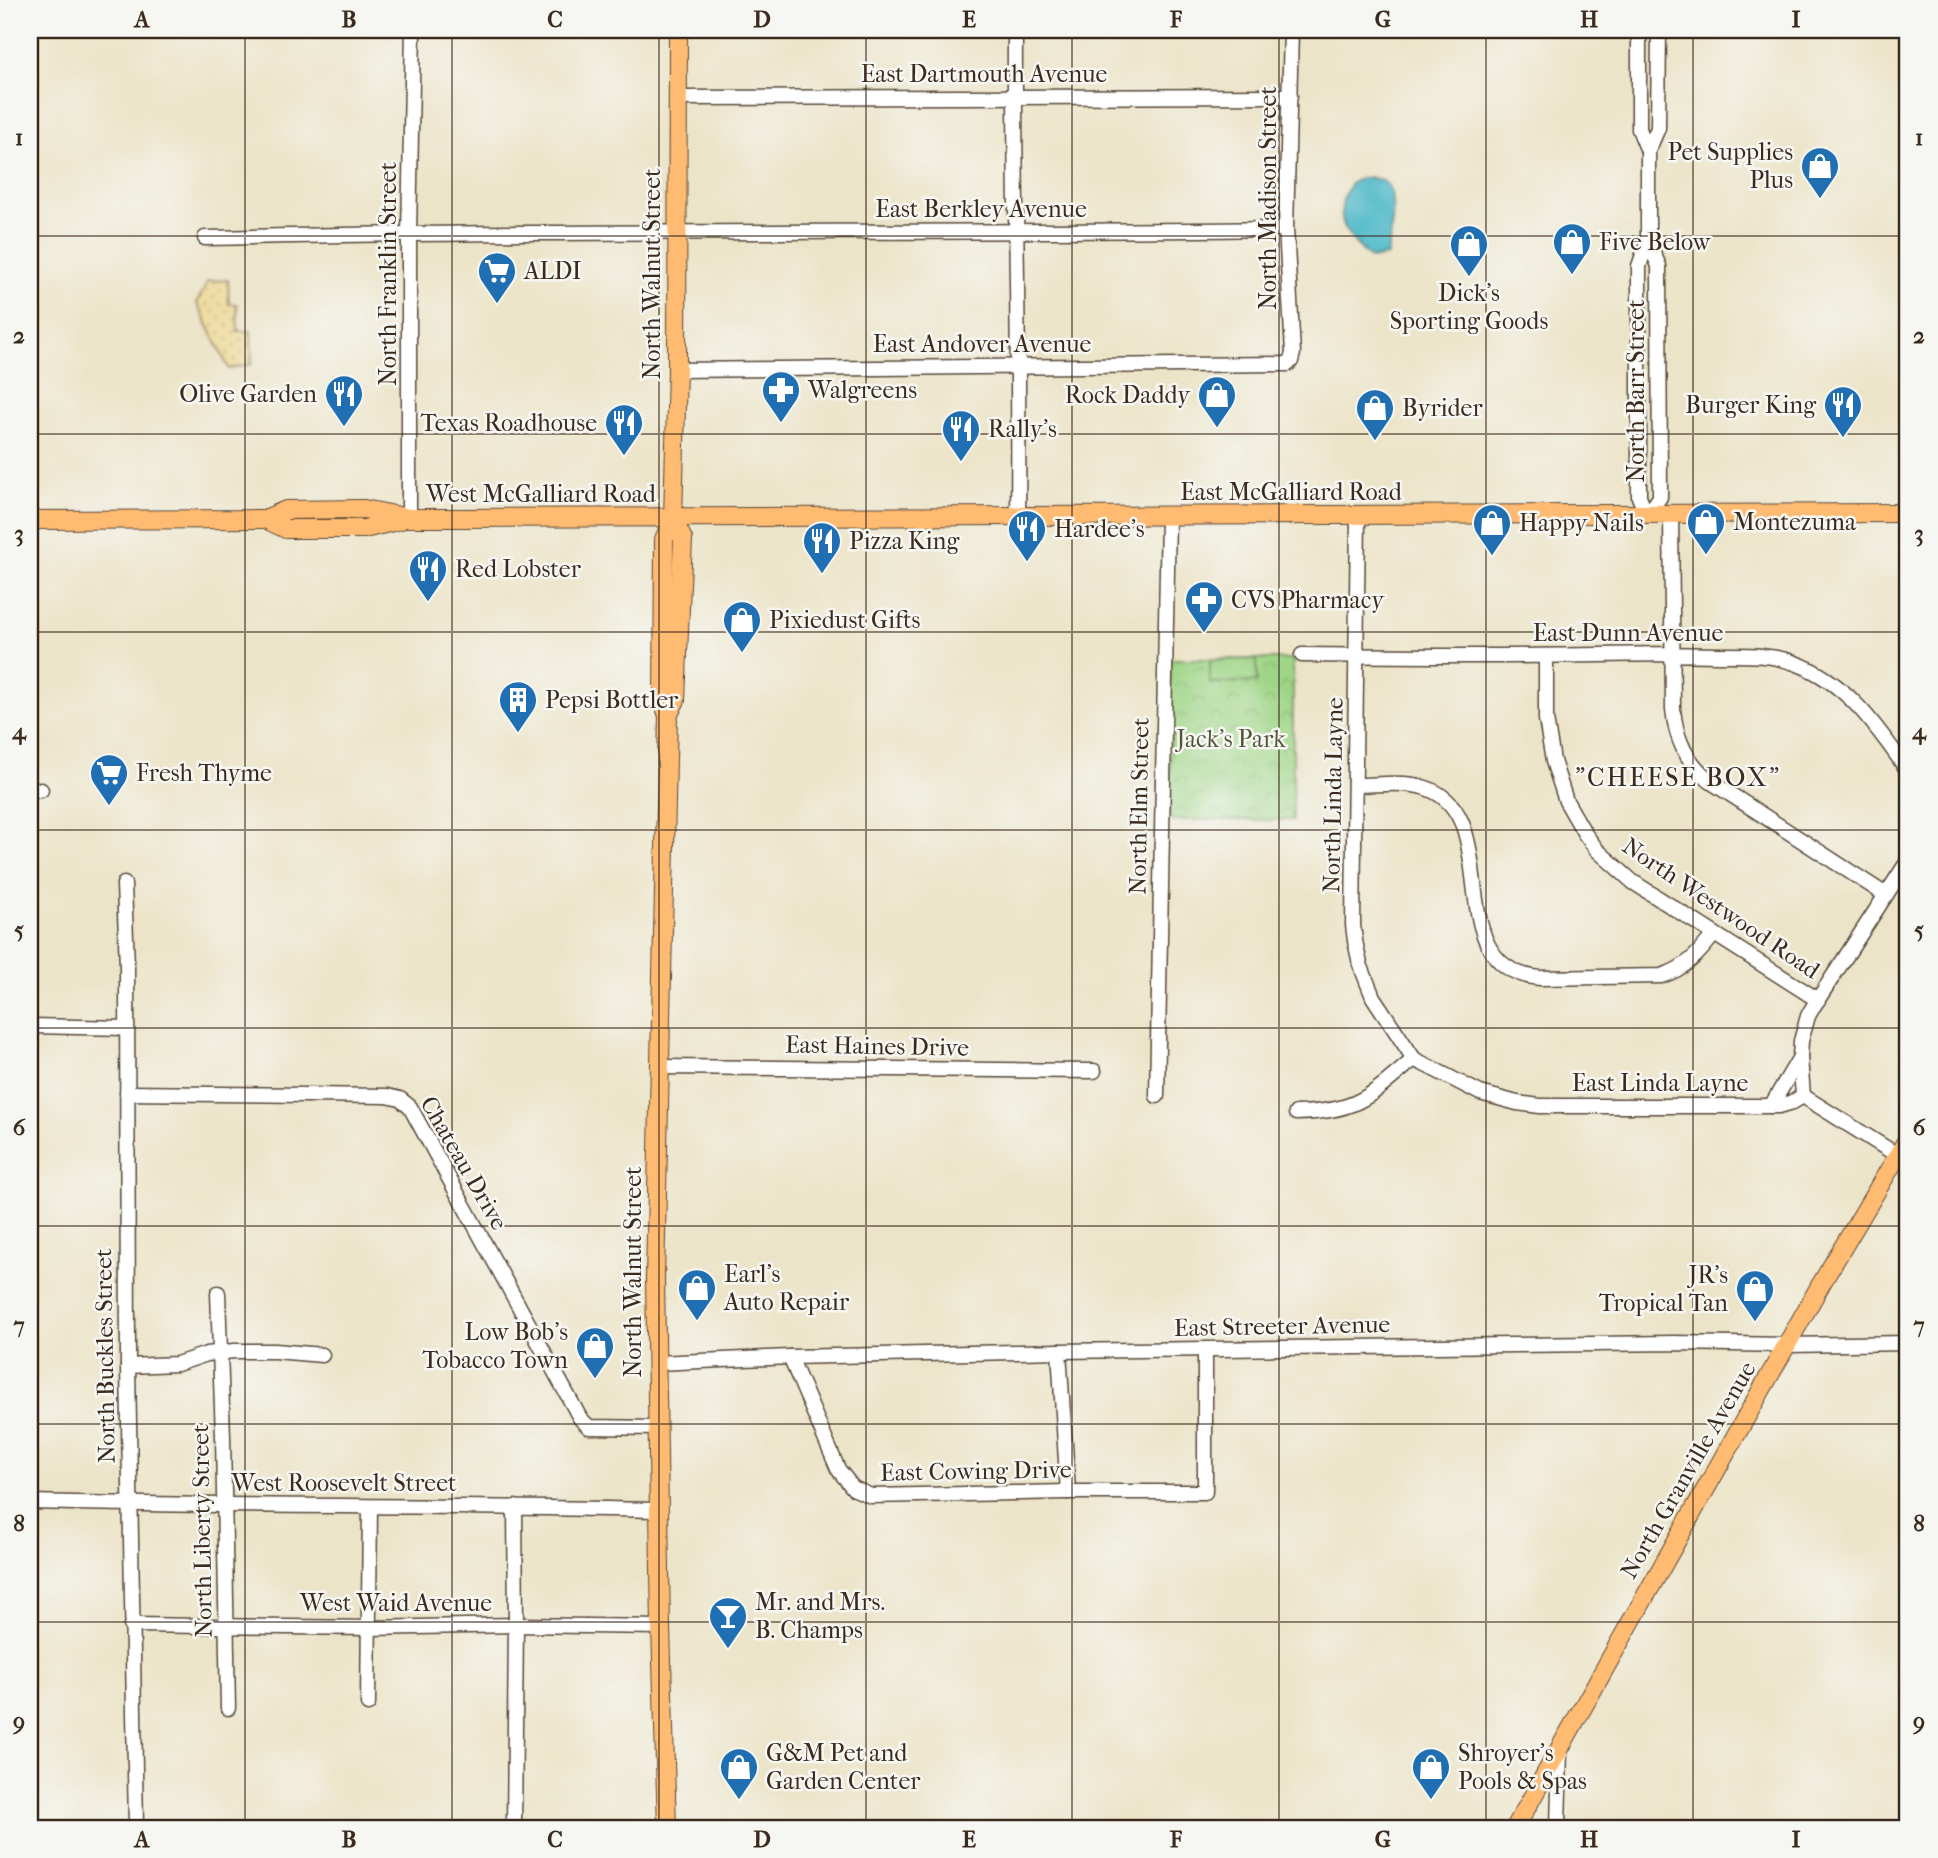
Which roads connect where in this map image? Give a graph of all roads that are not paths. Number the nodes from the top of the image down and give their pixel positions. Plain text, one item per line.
1 (413, 30) edge
2 (678, 30) edge
3 (1015, 30) edge
4 (1291, 30) edge
5 (1639, 30) edge
6 (1659, 30) edge
7 (1290, 96) junction
8 (1014, 97) junction
9 (677, 98) junction
10 (1648, 151) junction
11 (1286, 229) junction
12 (677, 231) junction
13 (1016, 233) junction
14 (410, 234) junction
15 (205, 238) dead end
16 (1288, 364) joint
17 (1018, 366) junction
18 (677, 370) junction
19 (1908, 513) edge
20 (1647, 514) junction
21 (1671, 514) junction
22 (1358, 516) junction
23 (1018, 517) junction
24 (1168, 517) junction
25 (409, 518) junction
26 (673, 519) junction
27 (30, 520) edge
28 (1673, 653) junction
29 (1302, 655) dead end
30 (1357, 656) junction
31 (1546, 656) junction
32 (1908, 771) edge
33 (1356, 785) junction
34 (1908, 861) edge
35 (124, 884) dead end
36 (1886, 895) junction
37 (1714, 934) junction
38 (1818, 1000) junction
39 (30, 1026) edge
40 (126, 1028) junction
41 (1800, 1057) junction
42 (1414, 1059) junction
43 (660, 1067) junction
44 (1094, 1071) dead end
45 (127, 1093) junction
46 (1157, 1096) dead end
47 (1803, 1096) junction
48 (1771, 1106) junction
49 (1296, 1113) dead end
50 (1908, 1138) edge
51 (1897, 1155) junction
52 (218, 1293) dead end
53 (1908, 1343) edge
54 (1788, 1345) junction
55 (1205, 1350) junction
56 (1059, 1351) junction
57 (219, 1353) junction
58 (322, 1355) dead end
59 (790, 1357) junction
60 (657, 1363) junction
61 (128, 1366) junction
62 (658, 1428) junction
63 (1068, 1492) junction
64 (30, 1502) edge
65 (130, 1503) junction
66 (223, 1506) junction
67 (370, 1507) junction
68 (515, 1507) junction
69 (659, 1510) junction
70 (131, 1625) junction
71 (226, 1625) junction
72 (516, 1625) junction
73 (661, 1627) junction
74 (369, 1628) junction
75 (368, 1704) dead end
76 (228, 1708) dead end
77 (1560, 1748) junction
78 (136, 1828) edge
79 (514, 1828) edge
80 (667, 1828) edge
81 (1515, 1828) edge
82 (1558, 1828) edge

1 - 14 street, North Franklin Street
2 - 9 main road, North Walnut Street
3 - 8 street
4 - 7 street, North Madison Street
5 - 10 street, North Barr Street
6 - 10 street, North Barr Street
7 - 8 street, East Dartmouth Avenue
7 - 11 street, North Madison Street
8 - 9 street, East Dartmouth Avenue
8 - 13 street
9 - 12 main road, North Walnut Street
10 - 20 street, North Barr Street
11 - 13 street, East Berkley Avenue
11 - 16 street, North Madison Street
12 - 13 street, East Berkley Avenue
12 - 14 street, East Berkley Avenue
12 - 18 main road, North Walnut Street
13 - 17 street
14 - 15 street, East Berkley Avenue
14 - 25 street, North Franklin Street
16 - 17 street, East Andover Avenue
17 - 18 street, East Andover Avenue
17 - 23 street
18 - 26 main road, North Walnut Street
19 - 21 main road, East McGalliard Road
20 - 21 main road, East McGalliard Road
20 - 22 main road, East McGalliard Road
21 - 28 street
22 - 24 main road, East McGalliard Road
22 - 30 street, North Linda Layne
23 - 24 main road, East McGalliard Road
23 - 26 main road, East McGalliard Road
24 - 46 street, North Elm Street
25 - 26 main road, West McGalliard Road
25 - 27 main road, West McGalliard Road
26 - 43 main road, North Walnut Street
28 - 31 street, East Dunn Avenue
28 - 32 street, East Dunn Avenue
28 - 36 street
29 - 30 street, East Dunn Avenue
30 - 31 street, East Dunn Avenue
30 - 33 street, North Linda Layne
31 - 37 street, North Westwood Road
33 - 37 street
33 - 42 street, North Linda Layne
34 - 36 street
35 - 40 street, North Buckles Street
36 - 38 street
37 - 38 street, North Westwood Road
38 - 41 street
39 - 40 street
40 - 45 street, North Buckles Street
41 - 47 street
41 - 48 street
42 - 48 street, East Linda Layne
42 - 49 street
43 - 44 street, East Haines Drive
43 - 60 main road, North Walnut Street
45 - 61 street, North Buckles Street
45 - 62 street, Chateau Drive
47 - 48 street, East Linda Layne
47 - 51 street
50 - 51 main road, North Granville Avenue
51 - 54 main road, North Granville Avenue
52 - 57 street, North Liberty Street
53 - 54 street, East Streeter Avenue
54 - 55 street, East Streeter Avenue
54 - 77 main road, North Granville Avenue
55 - 56 street, East Streeter Avenue
55 - 63 street, East Cowing Drive
56 - 59 street, East Streeter Avenue
56 - 63 street
57 - 58 street
57 - 61 street
57 - 66 street, North Liberty Street
59 - 60 street, East Streeter Avenue
59 - 63 street, East Cowing Drive
60 - 62 main road, North Walnut Street
61 - 65 street, North Buckles Street
62 - 69 main road, North Walnut Street
64 - 65 street, West Roosevelt Street
65 - 66 street, West Roosevelt Street
65 - 70 street, North Buckles Street
66 - 67 street, West Roosevelt Street
66 - 71 street, North Liberty Street
67 - 68 street, West Roosevelt Street
67 - 74 street
68 - 69 street, West Roosevelt Street
68 - 72 street
69 - 73 main road, North Walnut Street
70 - 71 street, West Waid Avenue
70 - 78 street, North Buckles Street
71 - 74 street, West Waid Avenue
71 - 76 street, North Liberty Street
72 - 73 street, West Waid Avenue
72 - 74 street, West Waid Avenue
72 - 79 street
73 - 80 main road, North Walnut Street
74 - 75 street
77 - 81 main road, North Granville Avenue
77 - 82 street

